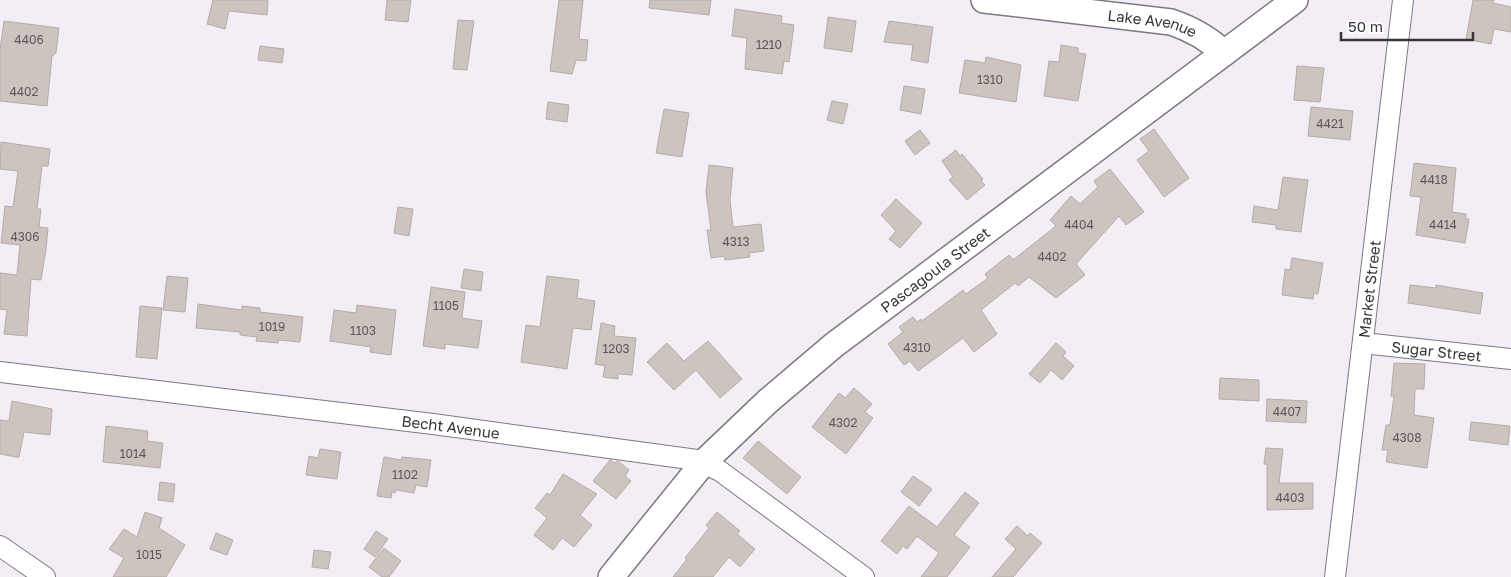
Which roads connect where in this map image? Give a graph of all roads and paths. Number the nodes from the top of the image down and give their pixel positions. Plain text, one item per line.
1 (984, 0) edge
2 (1295, 0) edge
3 (1403, 0) edge
4 (1224, 53) junction
5 (1363, 342) junction
6 (1511, 359) edge
7 (0, 372) edge
8 (704, 462) junction
9 (0, 546) edge
10 (45, 577) edge
11 (611, 577) edge
12 (864, 577) edge
13 (1335, 577) edge

1 - 4 street, Lake Avenue
2 - 4 street, Pascagoula Street
3 - 5 street, Market Street
4 - 8 street, Pascagoula Street
5 - 6 street, Sugar Street
5 - 13 street, Market Street
7 - 8 street, Becht Avenue
8 - 11 street, Pascagoula Street
8 - 12 street, Becht Avenue
9 - 10 street

